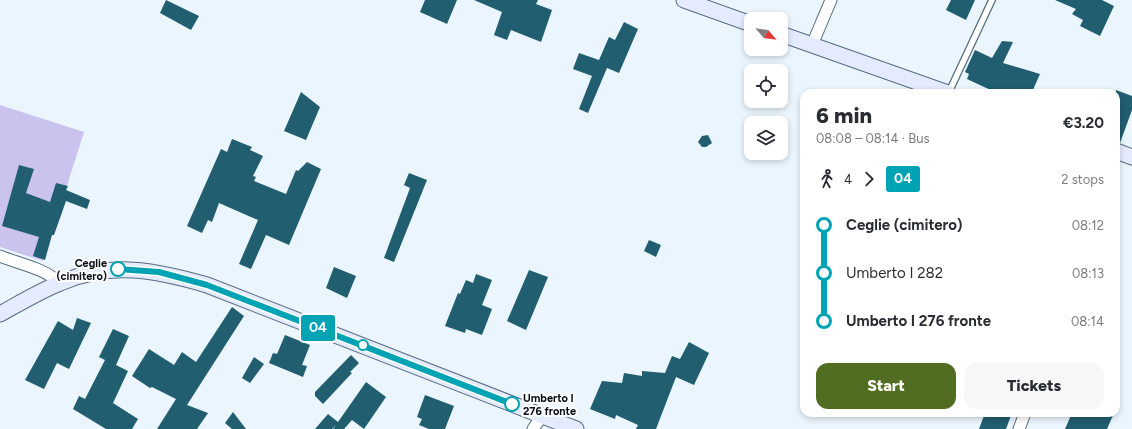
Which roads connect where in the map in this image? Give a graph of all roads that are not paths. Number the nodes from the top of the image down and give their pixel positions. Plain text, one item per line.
1 (684, 0) edge
2 (831, 0) edge
3 (992, 0) edge
4 (744, 21) edge
5 (788, 36) edge
6 (812, 45) junction
7 (937, 89) edge
8 (950, 89) edge
9 (1120, 152) edge
10 (1132, 157) edge
11 (0, 256) edge
12 (59, 283) junction
13 (0, 314) edge
14 (542, 416) junction
15 (1024, 417) edge
16 (533, 429) edge
17 (576, 429) edge
18 (1019, 429) edge

1 - 4 main road
2 - 6 street
3 - 8 lane
5 - 6 main road
6 - 7 main road
9 - 10 main road
11 - 12 street
12 - 13 main road
12 - 14 main road
14 - 16 street
14 - 17 main road
15 - 18 street

